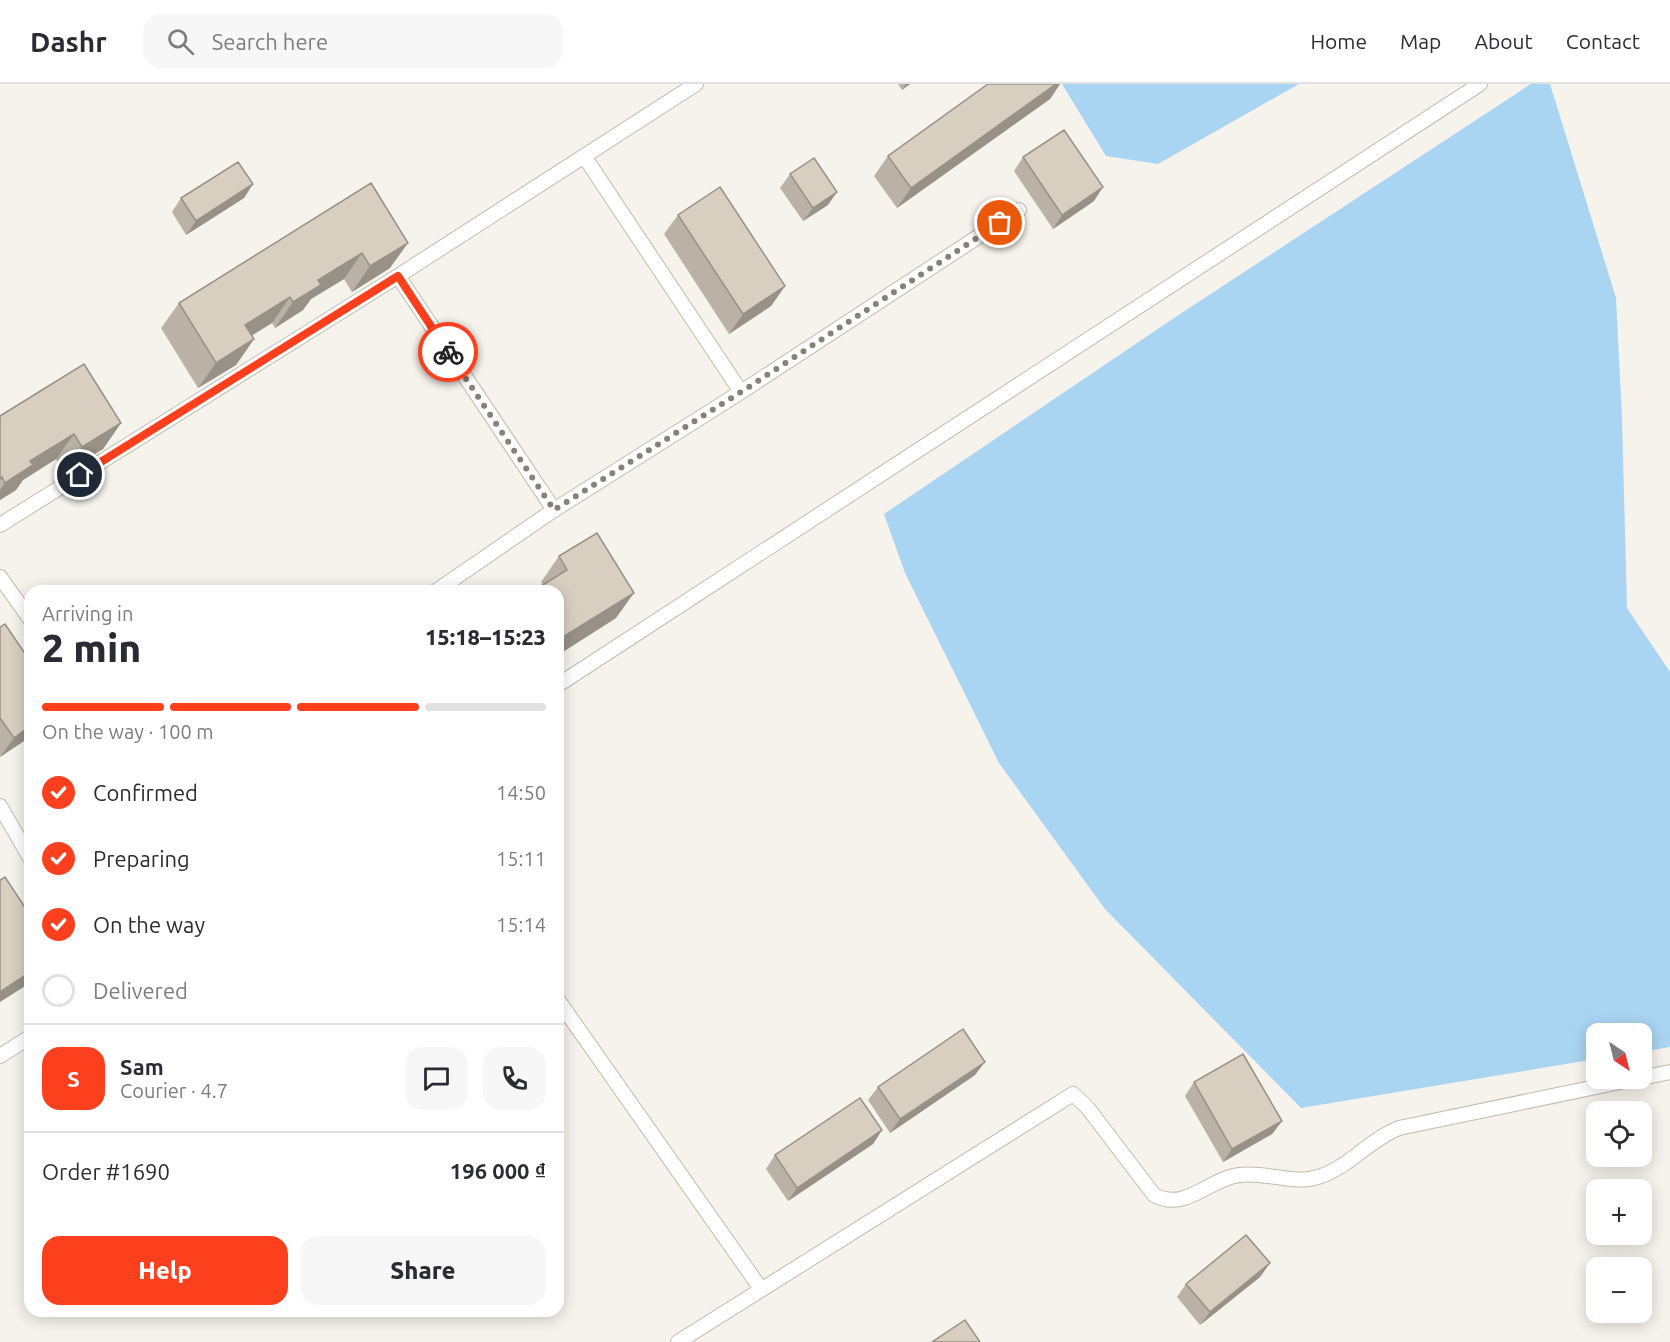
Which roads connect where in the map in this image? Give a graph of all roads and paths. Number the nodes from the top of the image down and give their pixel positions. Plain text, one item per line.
1 (696, 84) edge
2 (1480, 84) edge
3 (584, 156) junction
4 (1019, 210) dead end
5 (398, 276) junction
6 (741, 392) junction
7 (554, 510) junction
8 (0, 525) edge
9 (0, 577) edge
10 (445, 585) edge
11 (24, 611) edge
12 (564, 681) edge
13 (0, 806) edge
14 (24, 847) edge
15 (564, 1009) edge
16 (24, 1041) edge
17 (0, 1056) edge
18 (1670, 1072) edge
19 (1652, 1076) edge
20 (1587, 1089) edge
21 (761, 1289) junction
22 (678, 1342) edge

1 - 3 lane
2 - 12 lane
3 - 5 lane
3 - 6 lane
4 - 6 lane
5 - 7 lane
5 - 8 lane
6 - 7 lane
7 - 10 lane
9 - 11 lane
13 - 14 lane
15 - 21 lane
16 - 17 lane
18 - 19 lane
20 - 21 lane
21 - 22 lane

